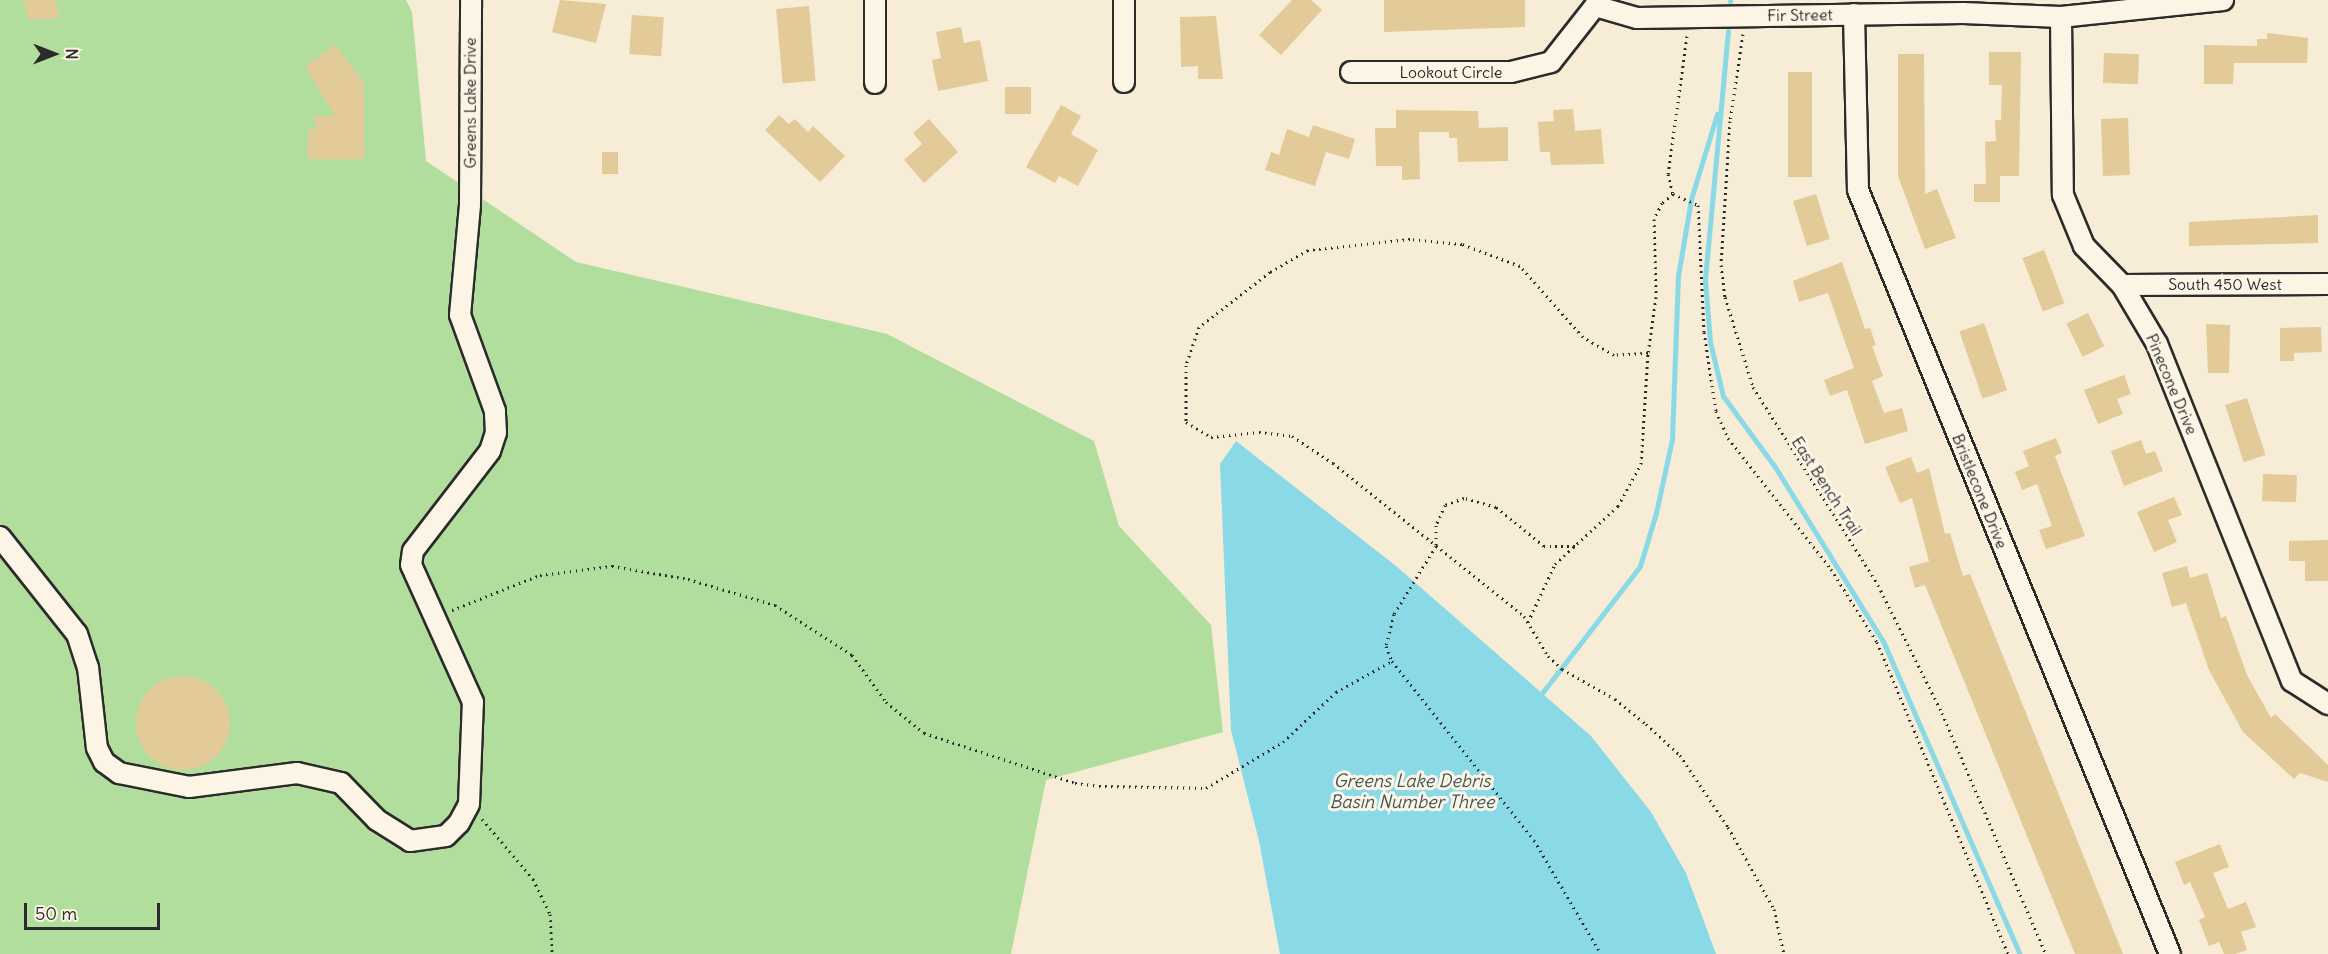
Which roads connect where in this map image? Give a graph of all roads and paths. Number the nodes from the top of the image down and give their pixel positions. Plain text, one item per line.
1 (471, 0) edge
2 (875, 0) edge
3 (1124, 0) edge
4 (2223, 0) edge
5 (1592, 3) edge
6 (1964, 7) edge
7 (1854, 14) junction
8 (1746, 16) junction
9 (1689, 17) junction
10 (2061, 17) junction
11 (1351, 72) dead end
12 (1124, 82) dead end
13 (875, 83) dead end
14 (1673, 194) junction
15 (2328, 284) edge
16 (2122, 285) junction
17 (1648, 353) junction
18 (0, 537) edge
19 (1436, 546) junction
20 (1575, 546) junction
21 (432, 617) junction
22 (1528, 622) junction
23 (1392, 661) junction
24 (2328, 704) edge
25 (469, 804) junction
26 (552, 954) edge
27 (1601, 954) edge
28 (1784, 954) edge
29 (2008, 954) edge
30 (2046, 954) edge
31 (2170, 954) edge

1 - 21 street, Greens Lake Drive
2 - 13 street
3 - 12 street
4 - 10 street, Fir Street
5 - 9 street, Fir Street
5 - 11 street, Lookout Circle
6 - 7 street, Fir Street
6 - 10 street, Fir Street
7 - 8 street, Fir Street
7 - 31 street, Bristlecone Drive
8 - 9 street, Fir Street
8 - 30 path, East Bench Trail
9 - 14 path
10 - 16 street, Pinecone Drive
14 - 17 path
14 - 29 path
15 - 16 street, South 450 West
16 - 24 street, Pinecone Drive
17 - 19 path
17 - 20 path
18 - 25 street
19 - 20 path
19 - 22 path
19 - 23 path
20 - 22 path
21 - 23 path
21 - 25 street, Greens Lake Drive
22 - 28 path
23 - 27 path
25 - 26 path

